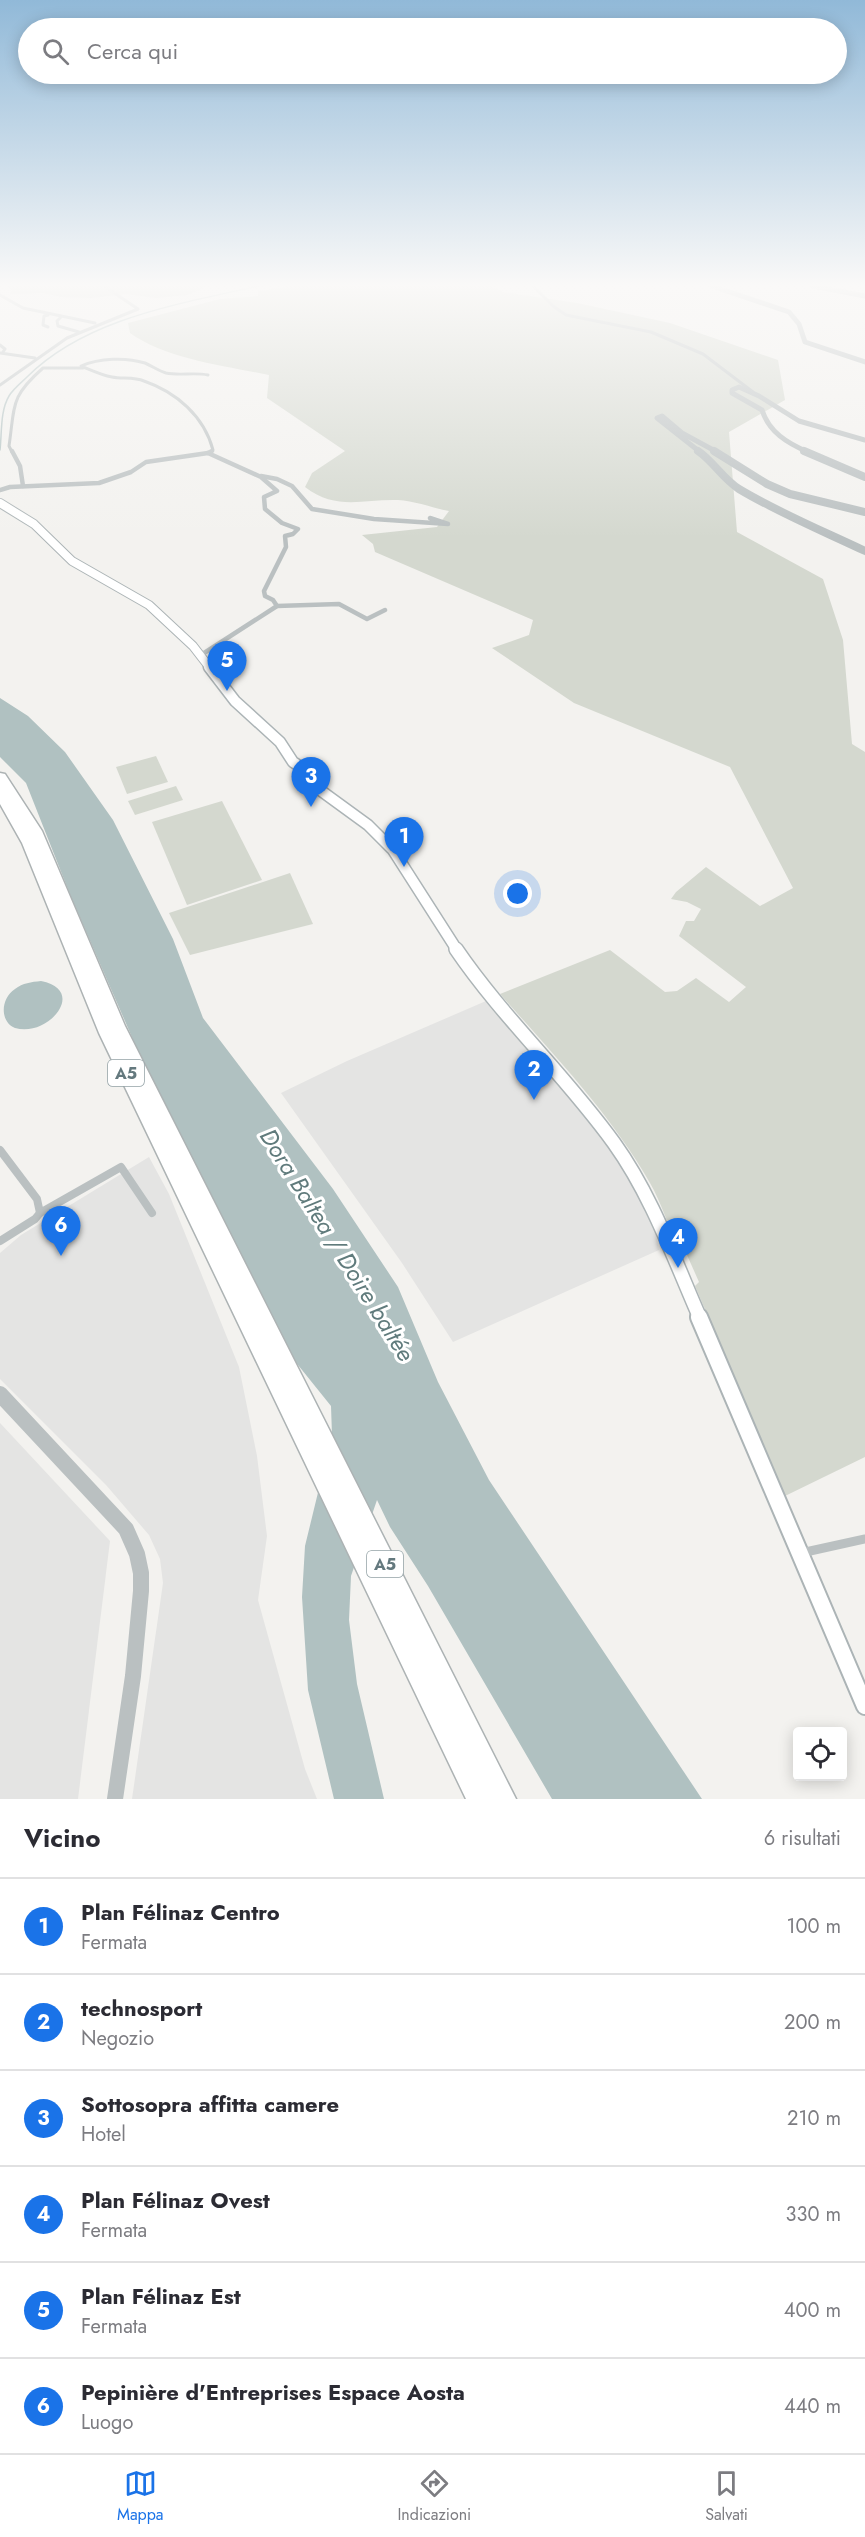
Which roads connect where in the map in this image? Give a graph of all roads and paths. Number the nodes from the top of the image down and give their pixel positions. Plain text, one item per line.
1 (22, 370) edge
2 (41, 370) edge
3 (90, 370) edge
4 (160, 370) edge
5 (724, 370) edge
6 (208, 375) dead end
7 (0, 385) edge
8 (777, 407) junction
9 (865, 440) edge
10 (208, 453) junction
11 (261, 477) junction
12 (865, 477) edge
13 (23, 486) junction
14 (0, 490) edge
15 (0, 503) edge
16 (865, 512) edge
17 (430, 518) dead end
18 (865, 551) edge
19 (276, 606) junction
20 (385, 610) dead end
21 (201, 655) junction
22 (0, 777) edge
23 (0, 792) edge
24 (0, 1150) edge
25 (40, 1213) junction
26 (152, 1213) dead end
27 (0, 1241) edge
28 (264, 1339) junction
29 (0, 1394) edge
30 (865, 1539) edge
31 (801, 1554) junction
32 (865, 1706) edge
33 (115, 1799) edge
34 (480, 1799) edge
35 (503, 1799) edge

1 - 7 street
2 - 13 street
3 - 10 street
4 - 6 street
5 - 8 street
8 - 9 street
8 - 12 street
10 - 11 street
10 - 13 street
11 - 17 street
11 - 19 street
13 - 14 street
15 - 21 main road
16 - 18 street
19 - 20 street
19 - 21 street
21 - 31 main road
22 - 28 highway, A5
23 - 28 highway, A5
24 - 25 street
25 - 26 street
25 - 27 street
28 - 34 highway, A5
28 - 35 highway, A5
29 - 33 street
30 - 31 street
31 - 32 main road

